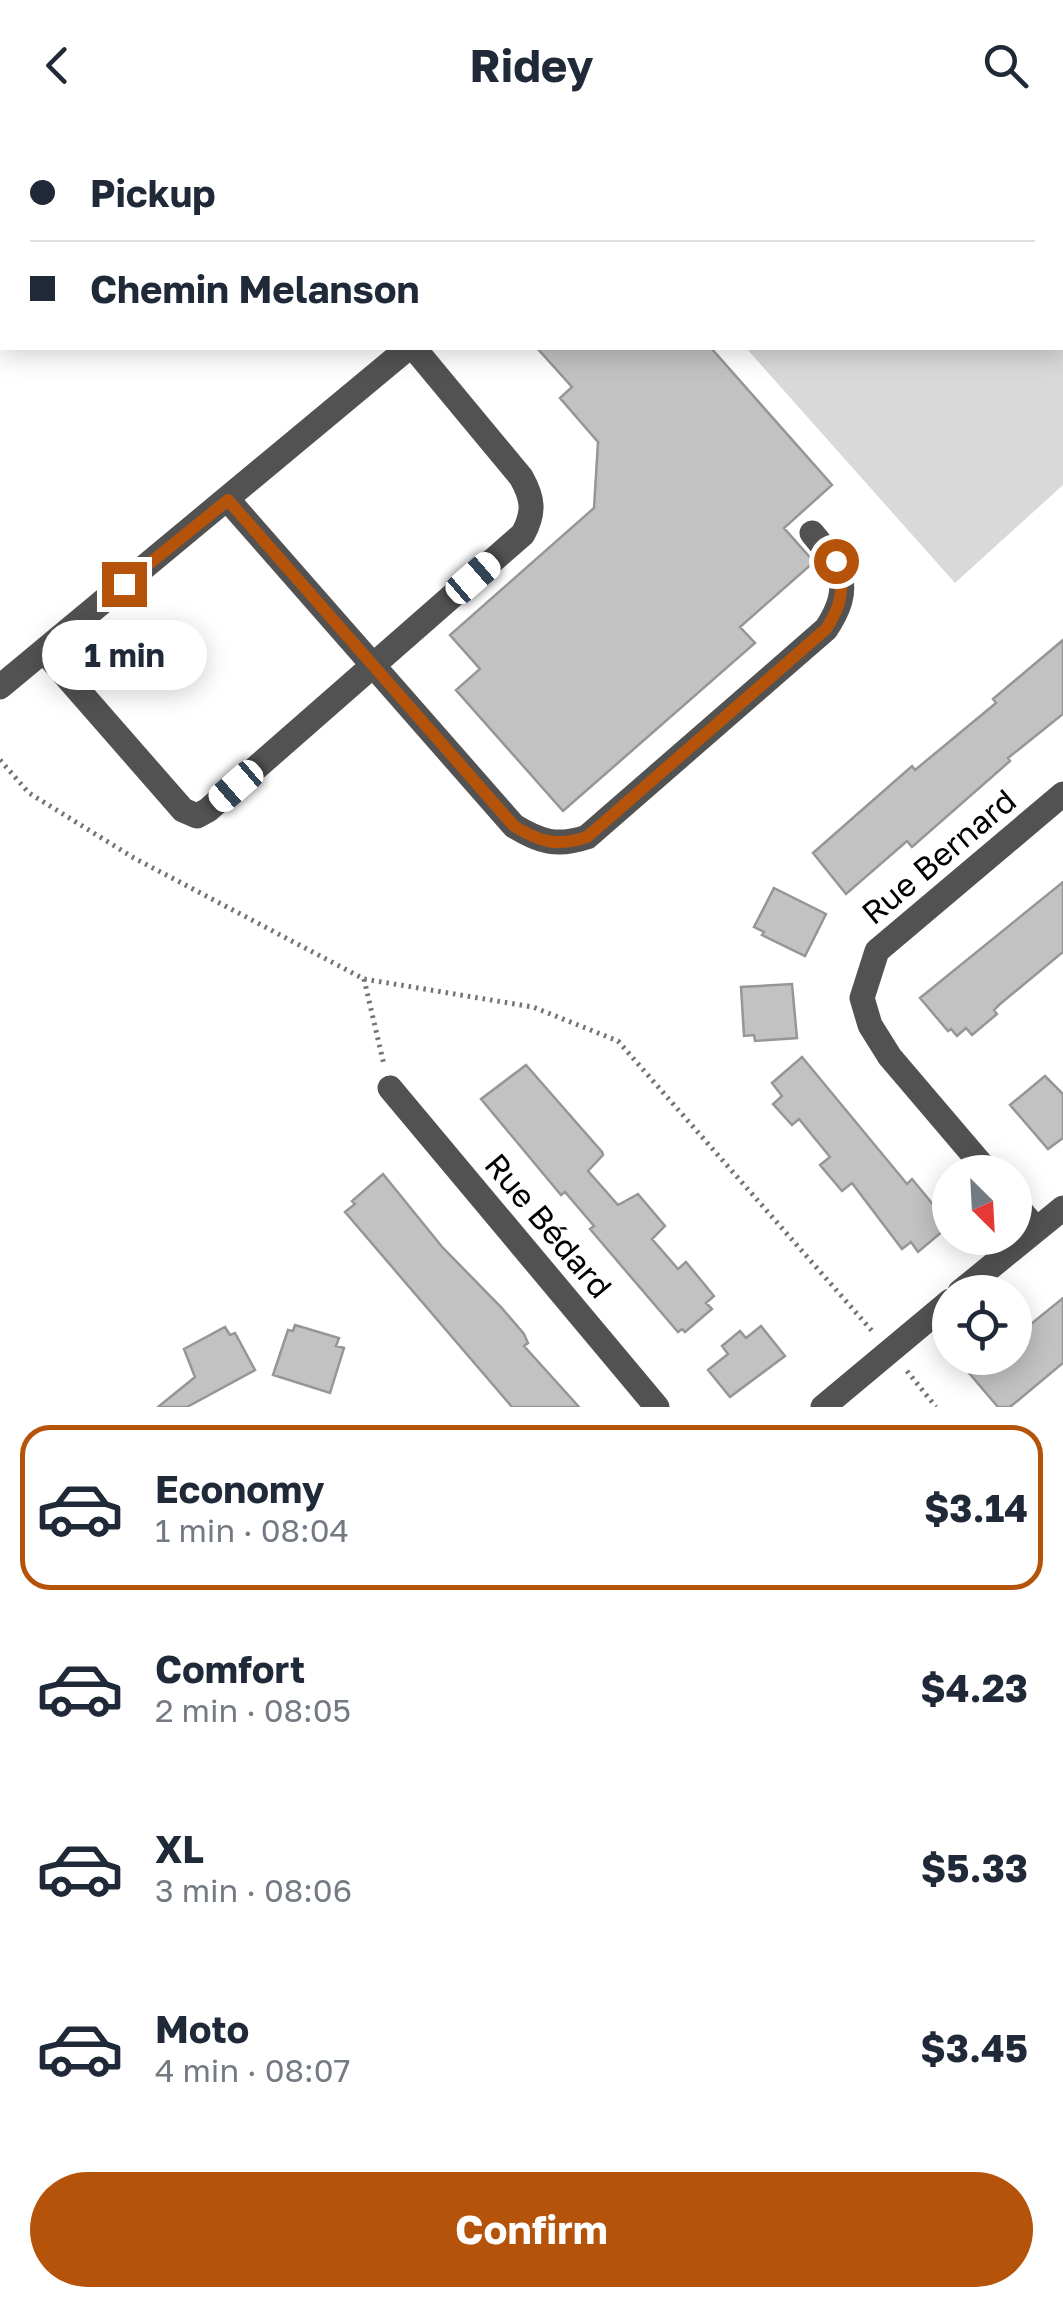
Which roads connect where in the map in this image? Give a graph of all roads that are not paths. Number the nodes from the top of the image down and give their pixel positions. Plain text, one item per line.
1 (409, 350) edge
2 (413, 350) edge
3 (228, 500) junction
4 (812, 533) dead end
5 (44, 651) junction
6 (372, 666) junction
7 (0, 686) edge
8 (1063, 794) edge
9 (390, 1088) road end
10 (974, 1155) edge
11 (1063, 1208) edge
12 (1032, 1223) edge
13 (1036, 1228) junction
14 (980, 1275) edge
15 (932, 1315) edge
16 (657, 1407) edge
17 (823, 1407) edge

1 - 3 street
2 - 6 street
3 - 5 street
3 - 6 street
4 - 6 street
5 - 6 street
5 - 7 street
8 - 10 street, Rue Bernard
9 - 16 street, Rue Bédard
11 - 13 street
12 - 13 street
13 - 14 street
15 - 17 street

